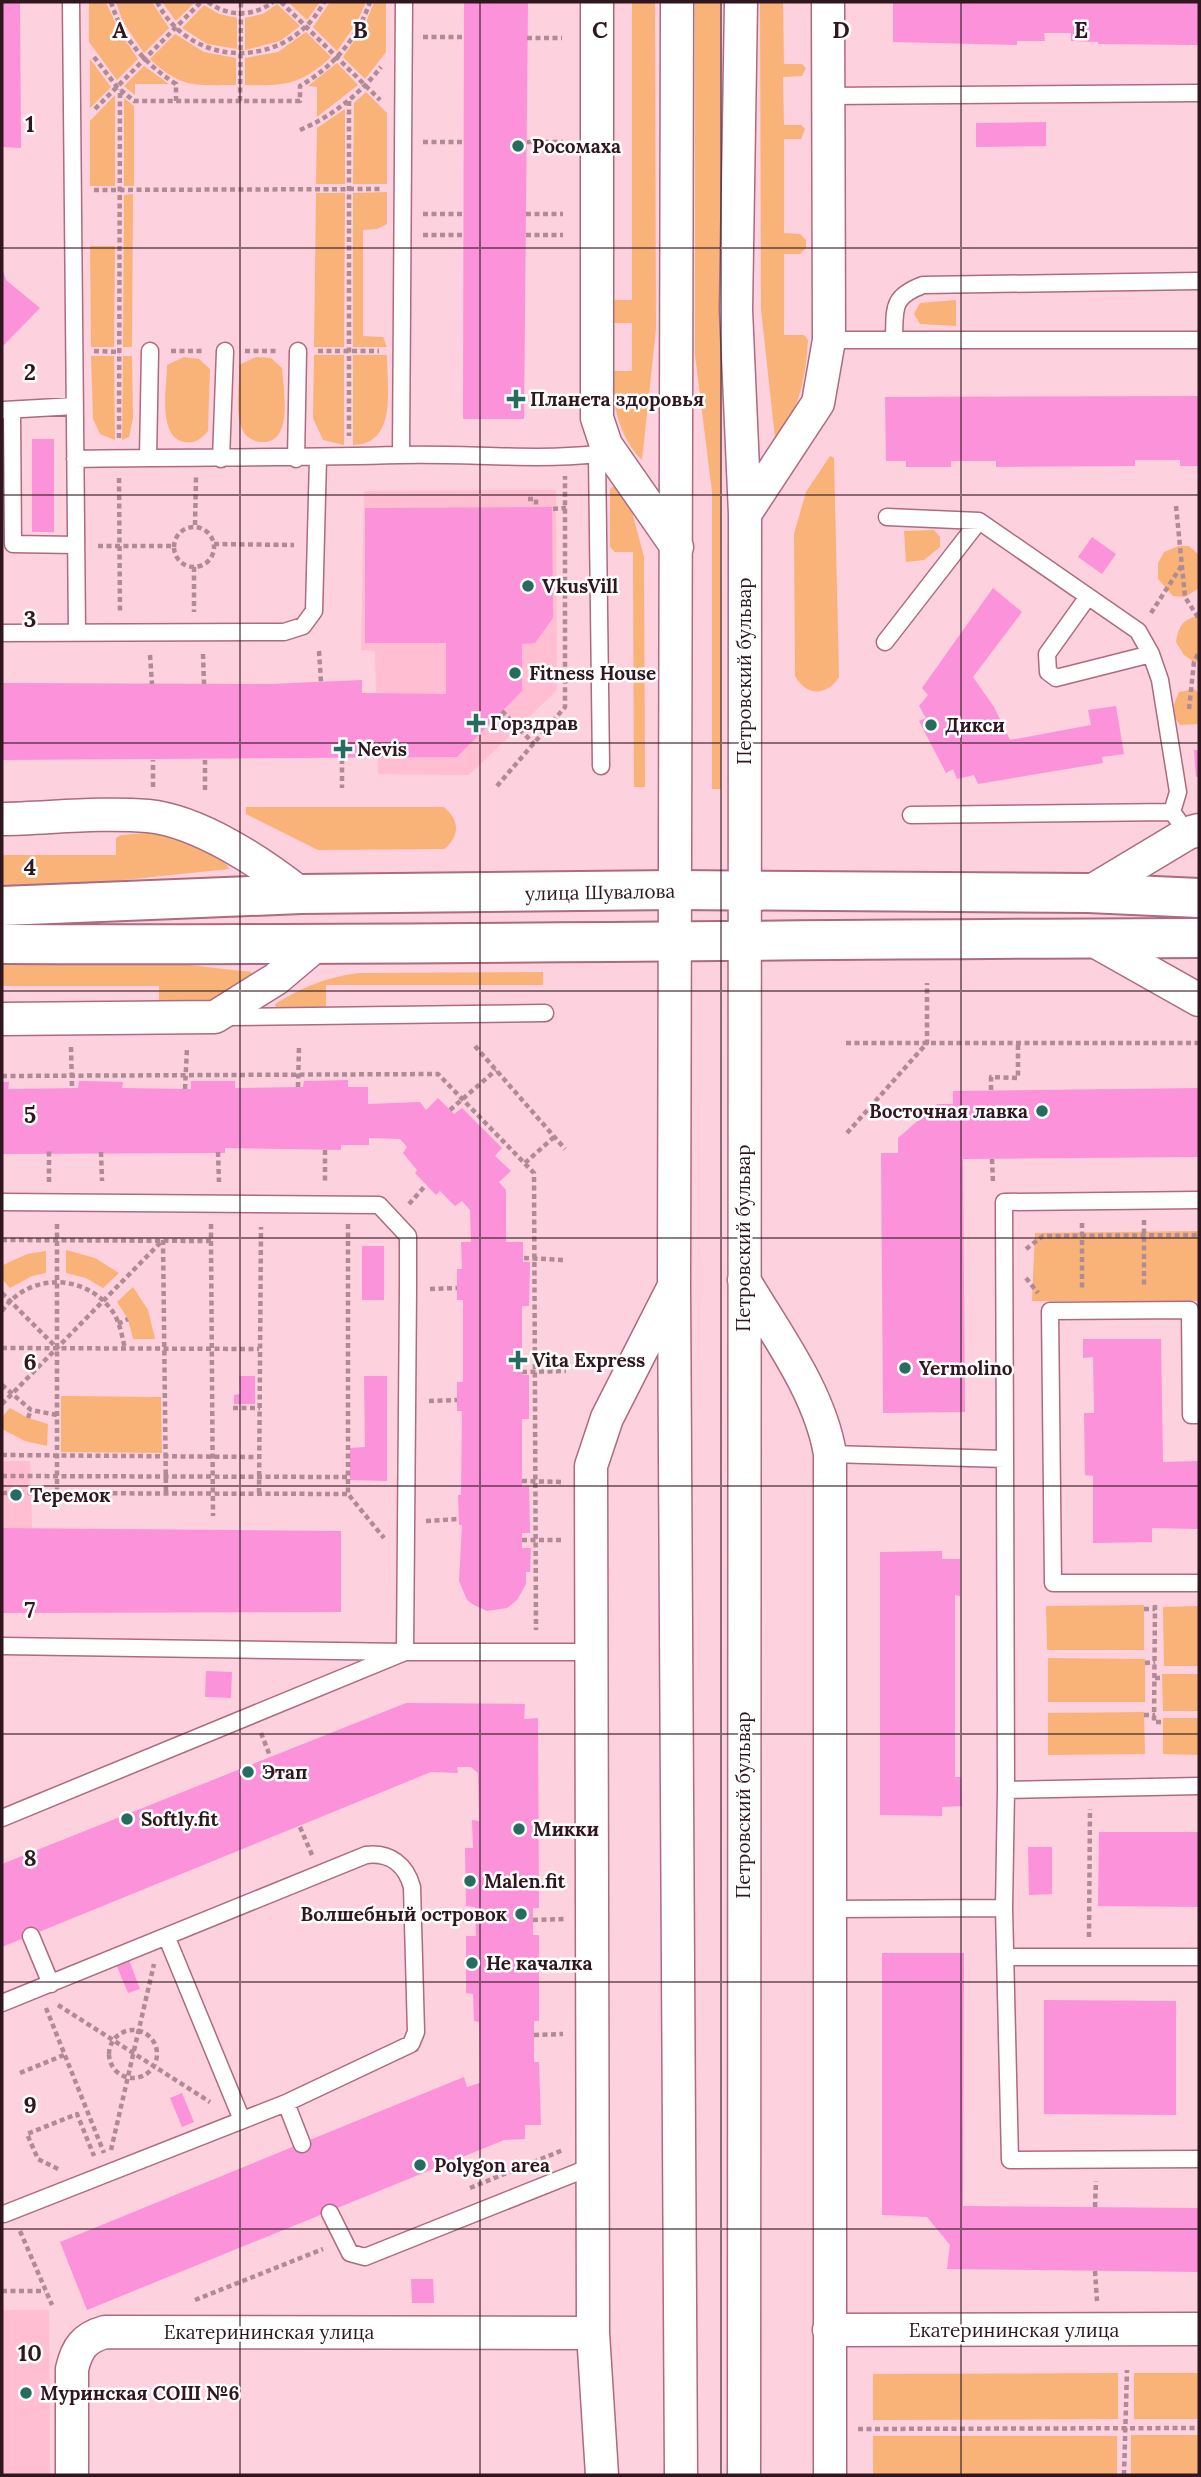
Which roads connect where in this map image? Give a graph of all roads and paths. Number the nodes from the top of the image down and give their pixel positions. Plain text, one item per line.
1 (71, 2) edge
2 (111, 2) edge
3 (157, 2) edge
4 (201, 2) edge
5 (208, 2) edge
6 (241, 2) edge
7 (274, 2) edge
8 (281, 2) edge
9 (324, 2) edge
10 (370, 2) edge
11 (404, 2) edge
12 (597, 2) edge
13 (677, 2) edge
14 (741, 2) edge
15 (828, 2) edge
16 (241, 14) junction
17 (307, 27) junction
18 (175, 28) junction
19 (422, 37) dead end
20 (464, 37) dead end
21 (527, 38) dead end
22 (562, 38) dead end
23 (90, 51) dead end
24 (241, 54) junction
25 (337, 58) junction
26 (144, 59) junction
27 (382, 66) dead end
28 (365, 85) junction
29 (118, 88) junction
30 (1199, 93) edge
31 (828, 96) junction
32 (176, 101) junction
33 (240, 101) junction
34 (349, 101) junction
35 (387, 106) dead end
36 (90, 115) dead end
37 (300, 130) dead end
38 (422, 142) dead end
39 (463, 142) dead end
40 (527, 142) dead end
41 (563, 142) dead end
42 (348, 188) junction
43 (387, 188) dead end
44 (90, 190) dead end
45 (120, 190) junction
46 (422, 214) dead end
47 (463, 214) dead end
48 (526, 214) dead end
49 (563, 214) dead end
50 (422, 235) dead end
51 (463, 235) dead end
52 (526, 235) dead end
53 (563, 235) dead end
54 (1199, 281) edge
55 (894, 339) junction
56 (829, 340) junction
57 (1199, 340) edge
58 (90, 351) dead end
59 (131, 351) dead end
60 (150, 351) dead end
61 (225, 351) dead end
62 (306, 351) joint
63 (349, 351) junction
64 (387, 351) dead end
65 (119, 352) junction
66 (75, 406) junction
67 (7, 410) edge
68 (118, 441) dead end
69 (349, 441) dead end
70 (601, 449) junction
71 (401, 455) junction
72 (148, 458) junction
73 (296, 458) junction
74 (318, 458) junction
75 (75, 459) junction
76 (221, 459) junction
77 (565, 476) dead end
78 (120, 496) dead end
79 (195, 497) dead end
80 (528, 499) dead end
81 (1176, 506) dead end
82 (536, 507) dead end
83 (566, 508) junction
84 (553, 509) dead end
85 (745, 514) junction
86 (887, 517) dead end
87 (979, 521) junction
88 (195, 526) junction
89 (214, 544) junction
90 (76, 545) junction
91 (299, 545) dead end
92 (119, 546) junction
93 (173, 546) junction
94 (677, 547) junction
95 (1182, 563) junction
96 (194, 567) junction
97 (120, 590) dead end
98 (195, 594) dead end
99 (1087, 598) junction
100 (1199, 619) edge
101 (1138, 631) junction
102 (77, 632) junction
103 (2, 633) edge
104 (885, 642) dead end
105 (319, 651) dead end
106 (1199, 652) edge
107 (203, 653) dead end
108 (150, 654) dead end
109 (1151, 654) junction
110 (1194, 662) dead end
111 (321, 682) dead end
112 (152, 684) dead end
113 (204, 684) dead end
114 (502, 711) dead end
115 (534, 744) junction
116 (342, 759) dead end
117 (153, 760) dead end
118 (205, 760) dead end
119 (601, 766) dead end
120 (497, 786) dead end
121 (342, 788) dead end
122 (205, 790) dead end
123 (153, 791) dead end
124 (911, 815) dead end
125 (2, 819) edge
126 (1186, 825) edge
127 (676, 890) junction
128 (744, 890) junction
129 (301, 894) junction
130 (1088, 894) junction
131 (1199, 898) edge
132 (2, 906) edge
133 (1089, 938) junction
134 (1199, 938) edge
135 (676, 939) junction
136 (744, 940) junction
137 (2, 944) edge
138 (315, 946) junction
139 (927, 983) dead end
140 (1199, 1000) edge
141 (545, 1013) dead end
142 (215, 1017) junction
143 (2, 1019) edge
144 (846, 1043) dead end
145 (927, 1043) junction
146 (1018, 1043) junction
147 (1199, 1043) edge
148 (71, 1046) dead end
149 (187, 1046) dead end
150 (299, 1046) dead end
151 (475, 1046) dead end
152 (496, 1070) junction
153 (298, 1087) dead end
154 (72, 1088) dead end
155 (185, 1089) dead end
156 (991, 1090) dead end
157 (450, 1110) dead end
158 (847, 1133) dead end
159 (554, 1137) junction
160 (565, 1149) dead end
161 (325, 1150) dead end
162 (49, 1151) dead end
163 (101, 1152) dead end
164 (218, 1152) dead end
165 (992, 1159) dead end
166 (525, 1163) dead end
167 (993, 1184) dead end
168 (219, 1186) dead end
169 (325, 1189) dead end
170 (1143, 1200) junction
171 (1199, 1200) edge
172 (2, 1202) edge
173 (1082, 1202) junction
174 (52, 1203) junction
175 (103, 1203) junction
176 (261, 1205) junction
177 (348, 1205) junction
178 (211, 1222) dead end
179 (1081, 1235) junction
180 (1199, 1235) edge
181 (1144, 1236) junction
182 (2, 1240) edge
183 (163, 1240) junction
184 (57, 1241) junction
185 (211, 1241) junction
186 (1025, 1251) dead end
187 (524, 1258) dead end
188 (565, 1260) dead end
189 (1025, 1275) dead end
190 (28, 1278) dead end
191 (86, 1278) dead end
192 (742, 1278) junction
193 (56, 1282) junction
194 (674, 1286) junction
195 (32, 1287) junction
196 (83, 1287) junction
197 (2, 1293) edge
198 (1041, 1296) dead end
199 (1082, 1296) dead end
200 (1144, 1296) dead end
201 (10, 1301) junction
202 (104, 1302) junction
203 (2, 1311) edge
204 (128, 1319) dead end
205 (118, 1324) junction
206 (2, 1348) edge
207 (211, 1348) junction
208 (57, 1349) junction
209 (125, 1349) junction
210 (164, 1349) junction
211 (259, 1349) junction
212 (566, 1371) dead end
213 (522, 1372) dead end
214 (2, 1385) edge
215 (10, 1395) junction
216 (2, 1404) edge
217 (233, 1408) dead end
218 (260, 1408) junction
219 (31, 1410) junction
220 (57, 1415) junction
221 (1199, 1415) edge
222 (28, 1418) dead end
223 (830, 1454) junction
224 (2, 1455) edge
225 (57, 1455) junction
226 (165, 1456) junction
227 (212, 1456) junction
228 (258, 1457) junction
229 (1004, 1459) junction
230 (2, 1476) edge
231 (57, 1476) junction
232 (166, 1476) junction
233 (214, 1476) junction
234 (259, 1476) junction
235 (347, 1477) junction
236 (522, 1481) dead end
237 (566, 1482) dead end
238 (2, 1493) edge
239 (57, 1493) junction
240 (166, 1493) junction
241 (214, 1493) junction
242 (259, 1493) junction
243 (348, 1494) junction
244 (213, 1516) dead end
245 (458, 1519) dead end
246 (407, 1520) junction
247 (566, 1540) dead end
248 (522, 1541) dead end
249 (406, 1546) junction
250 (1155, 1583) junction
251 (1199, 1583) edge
252 (1144, 1609) dead end
253 (1155, 1609) junction
254 (1155, 1633) junction
255 (1163, 1634) dead end
256 (2, 1646) edge
257 (405, 1652) junction
258 (593, 1652) junction
259 (1155, 1662) junction
260 (1145, 1663) dead end
261 (1155, 1678) junction
262 (1162, 1678) dead end
263 (1144, 1715) dead end
264 (1155, 1715) junction
265 (1163, 1722) dead end
266 (261, 1732) dead end
267 (270, 1756) dead end
268 (1199, 1786) edge
269 (1006, 1790) junction
270 (1090, 1808) dead end
271 (2, 1818) edge
272 (300, 1827) dead end
273 (312, 1856) dead end
274 (1004, 1908) junction
275 (832, 1909) junction
276 (568, 1919) dead end
277 (433, 1920) dead end
278 (476, 1920) dead end
279 (533, 1920) dead end
280 (31, 1936) dead end
281 (167, 1938) junction
282 (1089, 1938) dead end
283 (150, 1944) junction
284 (1006, 1956) junction
285 (1199, 1957) edge
286 (44, 1986) junction
287 (2, 2003) edge
288 (45, 2006) junction
289 (139, 2030) junction
290 (568, 2034) dead end
291 (534, 2035) dead end
292 (113, 2041) junction
293 (133, 2054) junction
294 (64, 2055) junction
295 (154, 2066) junction
296 (20, 2073) dead end
297 (127, 2078) junction
298 (286, 2103) junction
299 (242, 2120) junction
300 (226, 2127) junction
301 (302, 2144) dead end
302 (104, 2153) junction
303 (1199, 2159) edge
304 (593, 2166) junction
305 (112, 2169) junction
306 (1096, 2180) dead end
307 (83, 2181) junction
308 (1095, 2207) dead end
309 (8, 2212) joint
310 (330, 2213) dead end
311 (1096, 2271) dead end
312 (2, 2291) edge
313 (45, 2291) junction
314 (52, 2305) dead end
315 (1098, 2312) dead end
316 (1199, 2329) edge
317 (829, 2330) junction
318 (593, 2333) junction
319 (1126, 2370) dead end
320 (1125, 2428) junction
321 (1199, 2428) edge
322 (853, 2429) dead end
323 (72, 2475) edge
324 (602, 2475) edge
325 (681, 2475) edge
326 (744, 2475) edge
327 (831, 2475) edge
328 (1124, 2475) edge

1 - 66 lane
2 - 26 path
3 - 18 path
4 - 18 path
5 - 16 path
6 - 16 path
7 - 16 path
8 - 17 path
9 - 17 path
10 - 25 path
11 - 71 lane
12 - 70 street
13 - 94 street
14 - 85 street, Петровский бульвар
15 - 31 street
16 - 24 path
17 - 24 path
17 - 25 path
18 - 24 path
18 - 26 path
19 - 20 path
21 - 22 path
23 - 29 path
24 - 33 path
25 - 28 path
25 - 33 path
26 - 29 path
26 - 32 path
27 - 28 path
28 - 34 path
28 - 35 path
29 - 32 path
29 - 36 path
29 - 45 path
30 - 31 lane
31 - 56 street
32 - 33 path
34 - 37 path
34 - 42 path
38 - 39 path
40 - 41 path
42 - 43 path
42 - 45 path
42 - 63 path
44 - 45 path
45 - 65 path
46 - 47 path
48 - 49 path
50 - 51 path
52 - 53 path
54 - 55 lane
55 - 56 lane
55 - 57 lane
56 - 85 street
58 - 65 path
59 - 65 path
60 - 72 lane
61 - 76 lane
62 - 63 path
62 - 73 lane
63 - 64 path
63 - 69 path
65 - 68 path
66 - 67 lane
66 - 75 lane
67 - 90 lane
70 - 71 lane
70 - 94 street
70 - 119 lane
71 - 74 lane
72 - 75 lane
72 - 76 lane
73 - 74 lane
73 - 76 lane
74 - 102 lane
75 - 90 lane
77 - 83 path
78 - 92 path
79 - 88 path
80 - 82 path
81 - 95 path
83 - 84 path
83 - 115 path
85 - 128 street, Петровский бульвар
86 - 87 lane
87 - 99 lane
87 - 104 lane
88 - 89 path
88 - 93 path
89 - 91 path
89 - 96 path
90 - 92 path
90 - 102 lane
92 - 93 path
92 - 97 path
93 - 96 path
94 - 127 street
95 - 100 path
95 - 101 path
96 - 98 path
99 - 101 lane
99 - 109 lane
101 - 109 lane
102 - 103 lane
105 - 111 path
106 - 110 path
107 - 113 path
108 - 112 path
109 - 126 lane
114 - 115 path
115 - 120 path
116 - 121 path
117 - 123 path
118 - 122 path
124 - 126 lane
125 - 129 street
126 - 130 street
127 - 128 street, улица Шувалова
127 - 129 street, улица Шувалова
127 - 135 street
128 - 130 street, улица Шувалова
128 - 136 street, Петровский бульвар
129 - 132 street, улица Шувалова
130 - 131 street, улица Шувалова
133 - 134 street
133 - 136 street
133 - 140 street
135 - 136 street
135 - 138 street
135 - 194 street
136 - 192 street, Петровский бульвар
137 - 138 street
138 - 142 street
139 - 145 path
141 - 142 lane
142 - 143 street
144 - 145 path
145 - 146 path
145 - 158 path
146 - 147 path
146 - 156 path
148 - 154 path
149 - 155 path
150 - 153 path
151 - 152 path
152 - 157 path
152 - 159 path
159 - 160 path
159 - 166 path
161 - 169 path
162 - 174 path
163 - 175 path
164 - 168 path
165 - 167 path
170 - 171 lane
170 - 173 lane
170 - 181 path
172 - 174 lane
173 - 179 path
173 - 229 lane
174 - 175 lane
174 - 184 path
175 - 176 lane
176 - 177 lane
176 - 211 path
177 - 235 path
177 - 246 lane
178 - 185 path
179 - 181 path
179 - 186 path
179 - 199 path
180 - 181 path
181 - 200 path
182 - 184 path
183 - 184 path
183 - 185 path
183 - 202 path
183 - 210 path
184 - 193 path
185 - 207 path
187 - 188 path
189 - 198 path
190 - 195 path
191 - 196 path
192 - 223 street
192 - 326 street, Петровский бульвар
193 - 195 path
193 - 196 path
193 - 208 path
194 - 258 street
194 - 325 street
195 - 201 path
196 - 202 path
197 - 201 path
201 - 203 path
201 - 208 path
202 - 205 path
202 - 208 path
204 - 205 path
205 - 209 path
206 - 208 path
207 - 210 path
207 - 211 path
207 - 227 path
208 - 209 path
208 - 215 path
208 - 220 path
209 - 210 path
210 - 226 path
211 - 218 path
212 - 213 path
214 - 215 path
215 - 216 path
215 - 219 path
217 - 218 path
218 - 228 path
219 - 220 path
219 - 222 path
220 - 225 path
221 - 250 lane
223 - 229 lane
223 - 275 street
224 - 225 path
225 - 226 path
225 - 231 path
226 - 227 path
226 - 232 path
227 - 228 path
227 - 233 path
228 - 234 path
229 - 269 lane
230 - 231 path
231 - 232 path
231 - 239 path
232 - 233 path
232 - 240 path
233 - 234 path
233 - 241 path
234 - 235 path
234 - 242 path
235 - 243 path
236 - 237 path
238 - 239 path
239 - 240 path
240 - 241 path
241 - 242 path
241 - 244 path
242 - 243 path
243 - 249 path
245 - 246 path
246 - 249 lane
247 - 248 path
249 - 257 lane
250 - 251 lane
250 - 253 path
252 - 253 path
253 - 254 path
254 - 255 path
254 - 259 path
256 - 257 lane
257 - 258 lane
257 - 271 lane
258 - 304 street
259 - 260 path
259 - 261 path
261 - 262 path
261 - 264 path
263 - 264 path
264 - 265 path
266 - 267 path
268 - 269 lane
269 - 274 lane
270 - 282 path
272 - 273 path
274 - 275 lane
274 - 284 lane
275 - 317 street
276 - 279 path
277 - 278 path
280 - 286 lane
281 - 283 lane
281 - 298 lane
281 - 299 lane
283 - 286 lane
283 - 289 path
284 - 285 lane
284 - 303 lane
286 - 287 lane
286 - 288 path
288 - 292 path
288 - 294 path
289 - 292 path
289 - 293 path
289 - 295 path
290 - 291 path
292 - 293 path
292 - 297 path
293 - 295 path
293 - 297 path
294 - 296 path
294 - 302 path
295 - 297 path
295 - 300 path
297 - 302 path
298 - 299 lane
298 - 301 lane
299 - 300 lane
300 - 305 lane
302 - 305 path
302 - 307 path
304 - 310 lane
304 - 318 street
305 - 307 lane
306 - 308 path
307 - 309 lane
309 - 313 path
311 - 315 path
312 - 313 path
313 - 314 path
316 - 317 street, Екатерининская улица
317 - 327 street
318 - 323 street, Екатерининская улица
318 - 324 street
319 - 320 path
320 - 321 path
320 - 322 path
320 - 328 path

